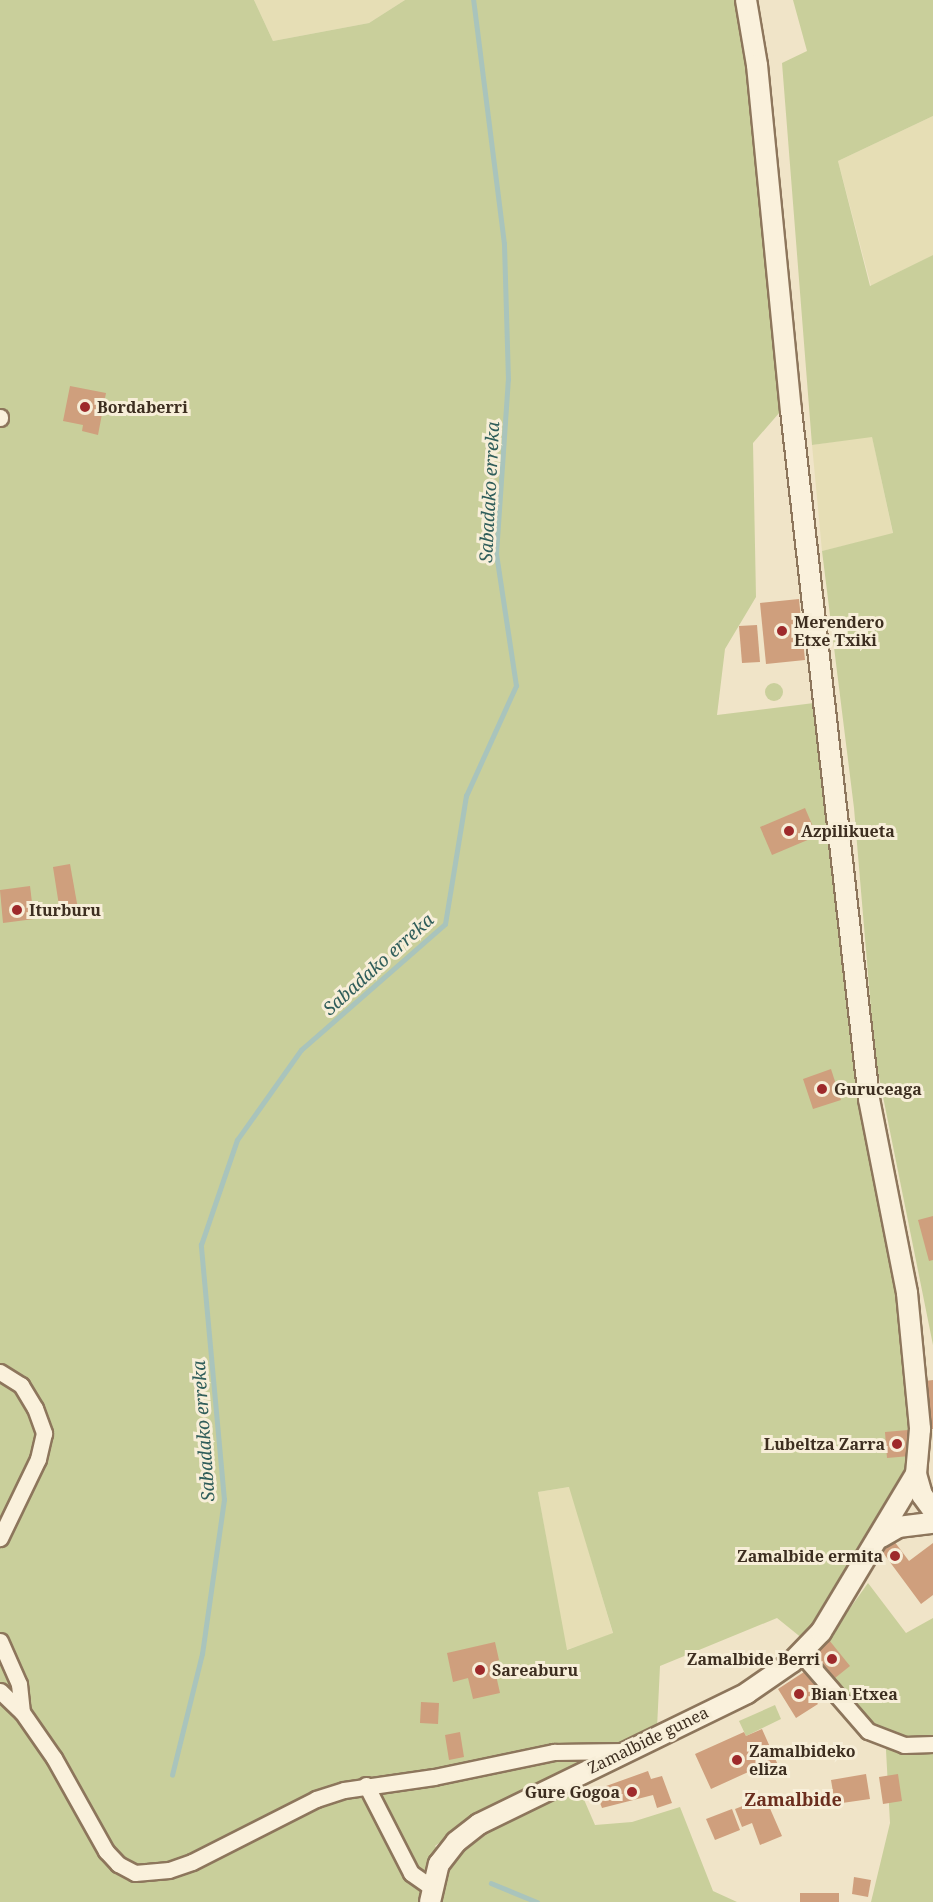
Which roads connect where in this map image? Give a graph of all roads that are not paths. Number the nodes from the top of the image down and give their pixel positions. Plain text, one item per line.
1 (746, 0) edge
2 (0, 1372) edge
3 (916, 1474) junction
4 (933, 1512) edge
5 (892, 1519) junction
6 (933, 1523) edge
7 (881, 1537) junction
8 (0, 1538) edge
9 (0, 1641) edge
10 (801, 1654) junction
11 (0, 1691) edge
12 (22, 1712) junction
13 (933, 1744) edge
14 (627, 1751) junction
15 (366, 1785) junction
16 (430, 1895) edge

1 - 3 street
2 - 8 street
3 - 4 street
3 - 5 street, Zamalbide gunea
4 - 5 street
5 - 7 street, Zamalbide gunea
6 - 7 street
7 - 10 street, Zamalbide gunea
9 - 12 street
10 - 13 street
10 - 14 street, Zamalbide gunea
11 - 12 street
12 - 15 street
14 - 15 street
14 - 16 street, Zamalbide gunea
15 - 16 street

